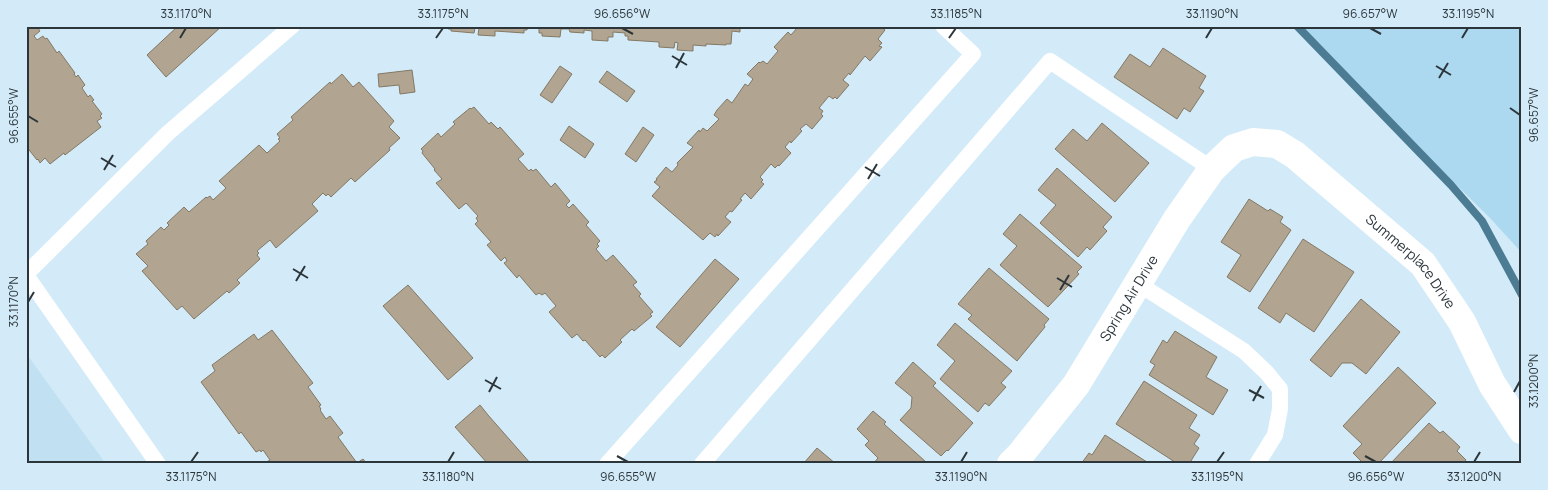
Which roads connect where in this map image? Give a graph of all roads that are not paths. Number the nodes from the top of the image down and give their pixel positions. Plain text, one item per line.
1 (292, 26) edge
2 (943, 26) edge
3 (1253, 142) joint
4 (1212, 170) junction
5 (26, 274) edge
6 (1137, 283) junction
7 (1522, 430) edge
8 (158, 464) edge
9 (607, 464) edge
10 (702, 464) edge
11 (1011, 464) edge
12 (1256, 464) edge

1 - 5 lane
2 - 9 lane
3 - 4 street, Spring Air Drive
3 - 7 street, Summerplace Drive
4 - 6 street, Spring Air Drive
4 - 10 lane
5 - 8 lane
6 - 11 street, Spring Air Drive
6 - 12 lane

